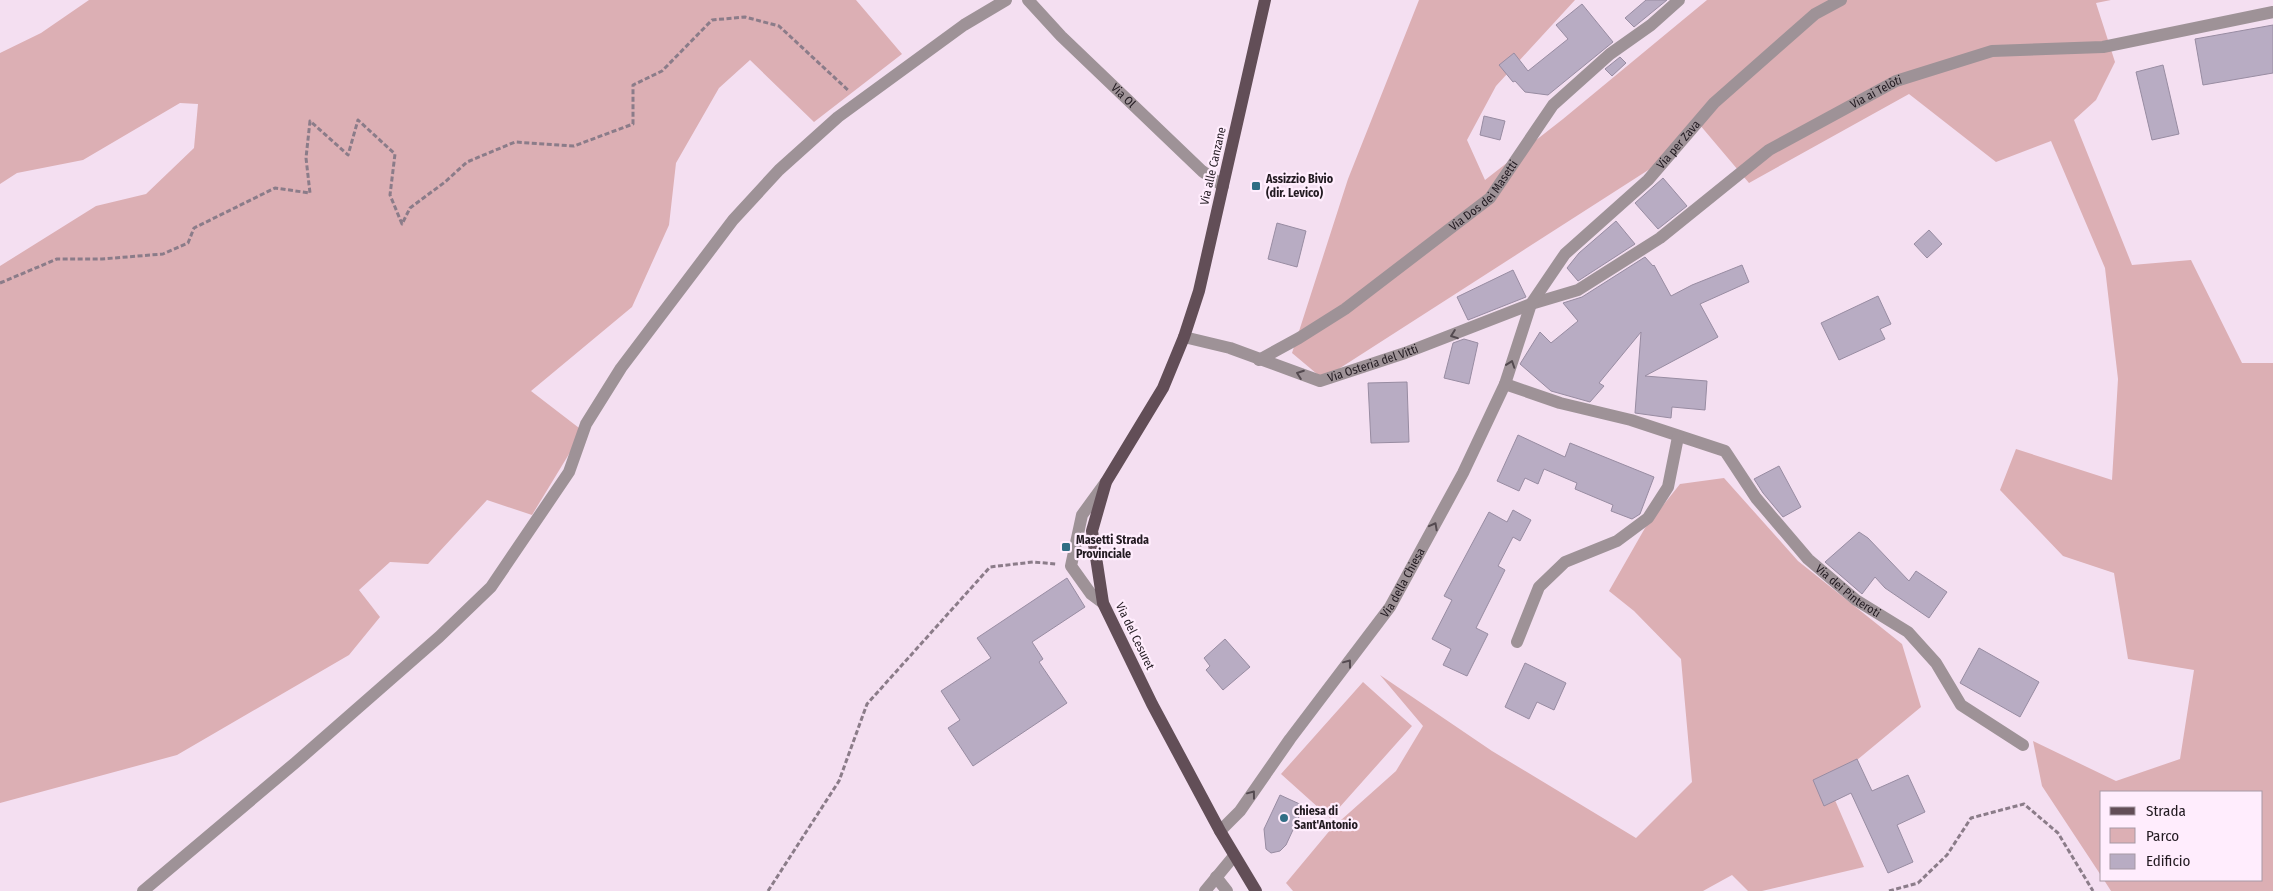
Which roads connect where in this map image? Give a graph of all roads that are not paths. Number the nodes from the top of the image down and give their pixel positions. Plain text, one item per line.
1 (1006, 0) edge
2 (1028, 0) edge
3 (1265, 0) edge
4 (1679, 0) edge
5 (1841, 0) edge
6 (2273, 12) edge
7 (1223, 186) junction
8 (1532, 304) junction
9 (1184, 337) junction
10 (1259, 360) junction
11 (1504, 384) junction
12 (1678, 437) junction
13 (1106, 482) junction
14 (1103, 603) junction
15 (1517, 642) dead end
16 (2022, 745) dead end
17 (1220, 831) junction
18 (1234, 856) junction
19 (1216, 877) junction
20 (143, 891) edge
21 (1205, 891) edge
22 (1228, 891) edge
23 (1256, 891) edge

1 - 20 street
2 - 7 street, Via Ol
3 - 7 main road, Via alle Canzane
4 - 10 street, Via Dos dei Masetti
5 - 8 street, Via per Zava
6 - 8 street, Via ai Telòti
7 - 9 main road, Via alle Canzane
8 -> 10 street, Via Osteria del Vitti
11 -> 8 street, Via della Chiesa
9 - 10 street, Via Osteria del Vitti
9 - 13 main road, Via del Cesuret
11 - 12 street, Via dei Pinteroti
17 -> 11 street, Via della Chiesa
12 - 15 street
12 - 16 street, Via dei Pinteroti
13 - 14 main road, Via del Cesuret
13 - 14 street
14 - 17 main road, Via del Cesuret
17 - 18 main road, Via del Cesuret
18 - 19 street
18 - 23 main road, Via del Cesuret
19 - 21 street
19 - 22 street

